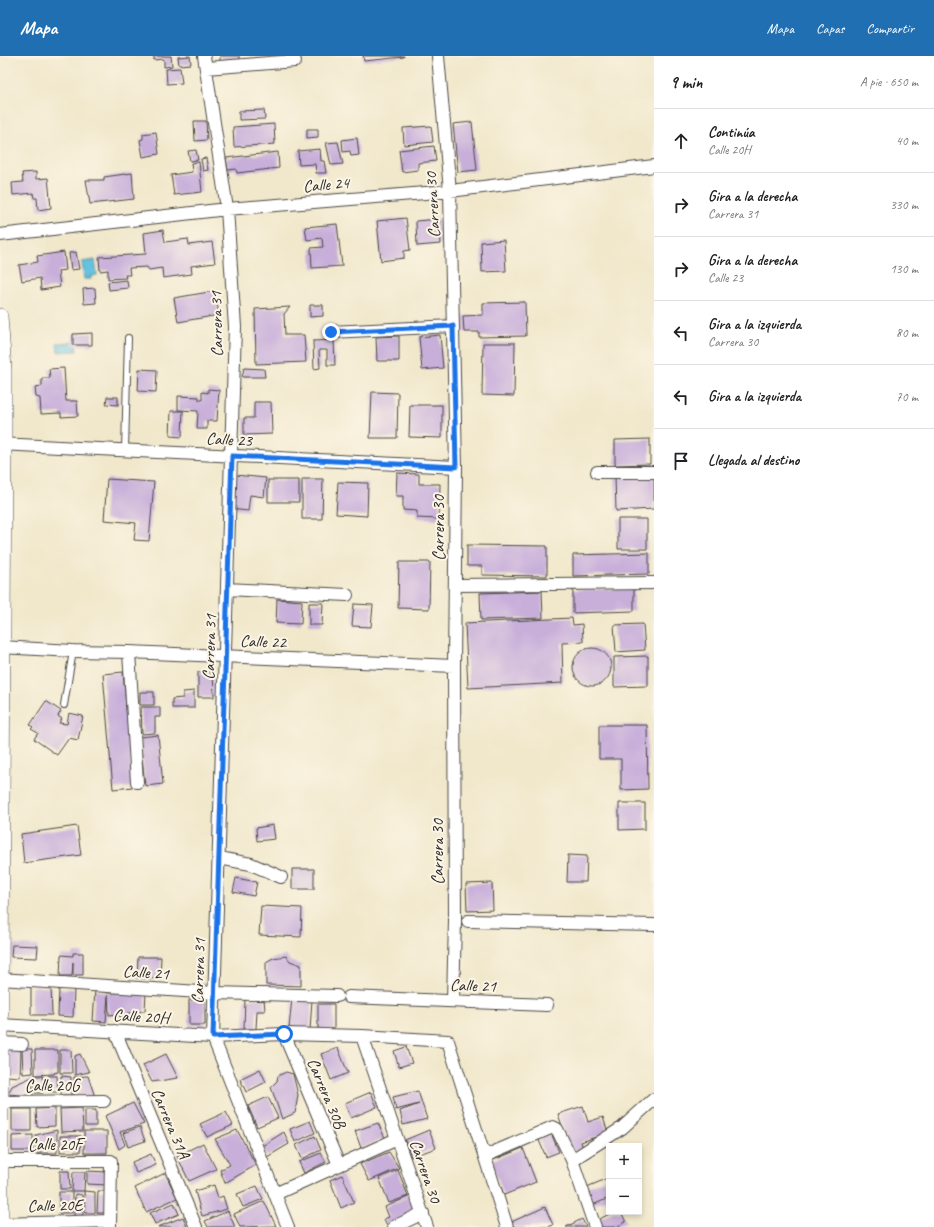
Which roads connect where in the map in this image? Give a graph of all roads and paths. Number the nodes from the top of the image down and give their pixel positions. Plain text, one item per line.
1 (204, 56) edge
2 (438, 56) edge
3 (295, 60) dead end
4 (206, 68) junction
5 (654, 166) edge
6 (450, 191) junction
7 (227, 209) junction
8 (0, 235) edge
9 (0, 316) edge
10 (453, 326) junction
11 (331, 332) dead end
12 (128, 338) dead end
13 (2, 444) edge
14 (125, 450) junction
15 (232, 456) junction
16 (456, 467) junction
17 (597, 472) dead end
18 (654, 472) edge
19 (654, 583) edge
20 (455, 585) junction
21 (227, 589) junction
22 (348, 595) dead end
23 (2, 647) edge
24 (73, 652) junction
25 (129, 652) junction
26 (225, 657) junction
27 (454, 666) junction
28 (64, 704) dead end
29 (136, 782) dead end
30 (1, 834) edge
31 (219, 858) junction
32 (281, 877) dead end
33 (468, 921) dead end
34 (654, 925) edge
35 (0, 979) edge
36 (215, 993) junction
37 (453, 1001) junction
38 (547, 1005) dead end
39 (0, 1025) edge
40 (115, 1031) junction
41 (284, 1034) junction
42 (362, 1036) junction
43 (213, 1037) junction
44 (1, 1043) junction
45 (22, 1044) dead end
46 (654, 1099) edge
47 (1, 1102) edge
48 (104, 1102) dead end
49 (397, 1139) junction
50 (485, 1156) junction
51 (572, 1160) junction
52 (1, 1161) edge
53 (338, 1165) junction
54 (275, 1194) junction
55 (423, 1213) junction
56 (110, 1224) edge
57 (1, 1225) edge
58 (196, 1227) edge
59 (288, 1227) edge
60 (394, 1227) edge
61 (427, 1227) edge
62 (507, 1227) edge
63 (595, 1227) edge

1 - 4 street, Carrera 31
2 - 6 street, Carrera 30
3 - 4 street
4 - 7 street, Carrera 31
5 - 6 street, Calle 24
6 - 7 street, Calle 24
6 - 10 street, Carrera 30
7 - 8 street, Calle 24
7 - 15 street, Carrera 31
9 - 13 street
10 - 11 street
10 - 16 street, Carrera 30
12 - 14 lane
13 - 14 street, Calle 23
13 - 23 street
14 - 15 street, Calle 23
15 - 16 street, Calle 23
15 - 21 street, Carrera 31
16 - 20 street, Carrera 30
17 - 18 street
19 - 20 street
20 - 27 street, Carrera 30
21 - 22 street
21 - 26 street, Carrera 31
23 - 24 street, Calle 22
23 - 30 street
24 - 25 street, Calle 22
24 - 28 lane
25 - 26 street, Calle 22
25 - 29 street
26 - 27 street, Calle 22
26 - 31 street, Carrera 31
27 - 37 street, Carrera 30
30 - 35 street
31 - 32 street
31 - 36 street, Carrera 31
33 - 34 street
35 - 36 street, Calle 21
35 - 39 street
36 - 37 street, Calle 21
36 - 43 street, Carrera 31
37 - 38 street, Calle 21
39 - 40 street, Calle 20H
39 - 44 street
40 - 43 street, Calle 20H
40 - 58 street, Carrera 31A
41 - 42 street, Calle 20H
41 - 43 street, Calle 20H
41 - 53 street, Carrera 30B
42 - 49 street, Carrera 30
42 - 50 street, Calle 20H
43 - 54 street, Carrera 31
44 - 45 street
44 - 47 street
46 - 51 street
47 - 48 street, Calle 20G
47 - 52 street
49 - 53 street
49 - 55 street, Carrera 30
50 - 51 street
50 - 62 street
51 - 63 street
52 - 56 street, Calle 20F
52 - 57 street
53 - 54 street
54 - 59 street, Carrera 31
55 - 60 street
55 - 61 street, Carrera 30
56 - 57 street, Calle 20E

